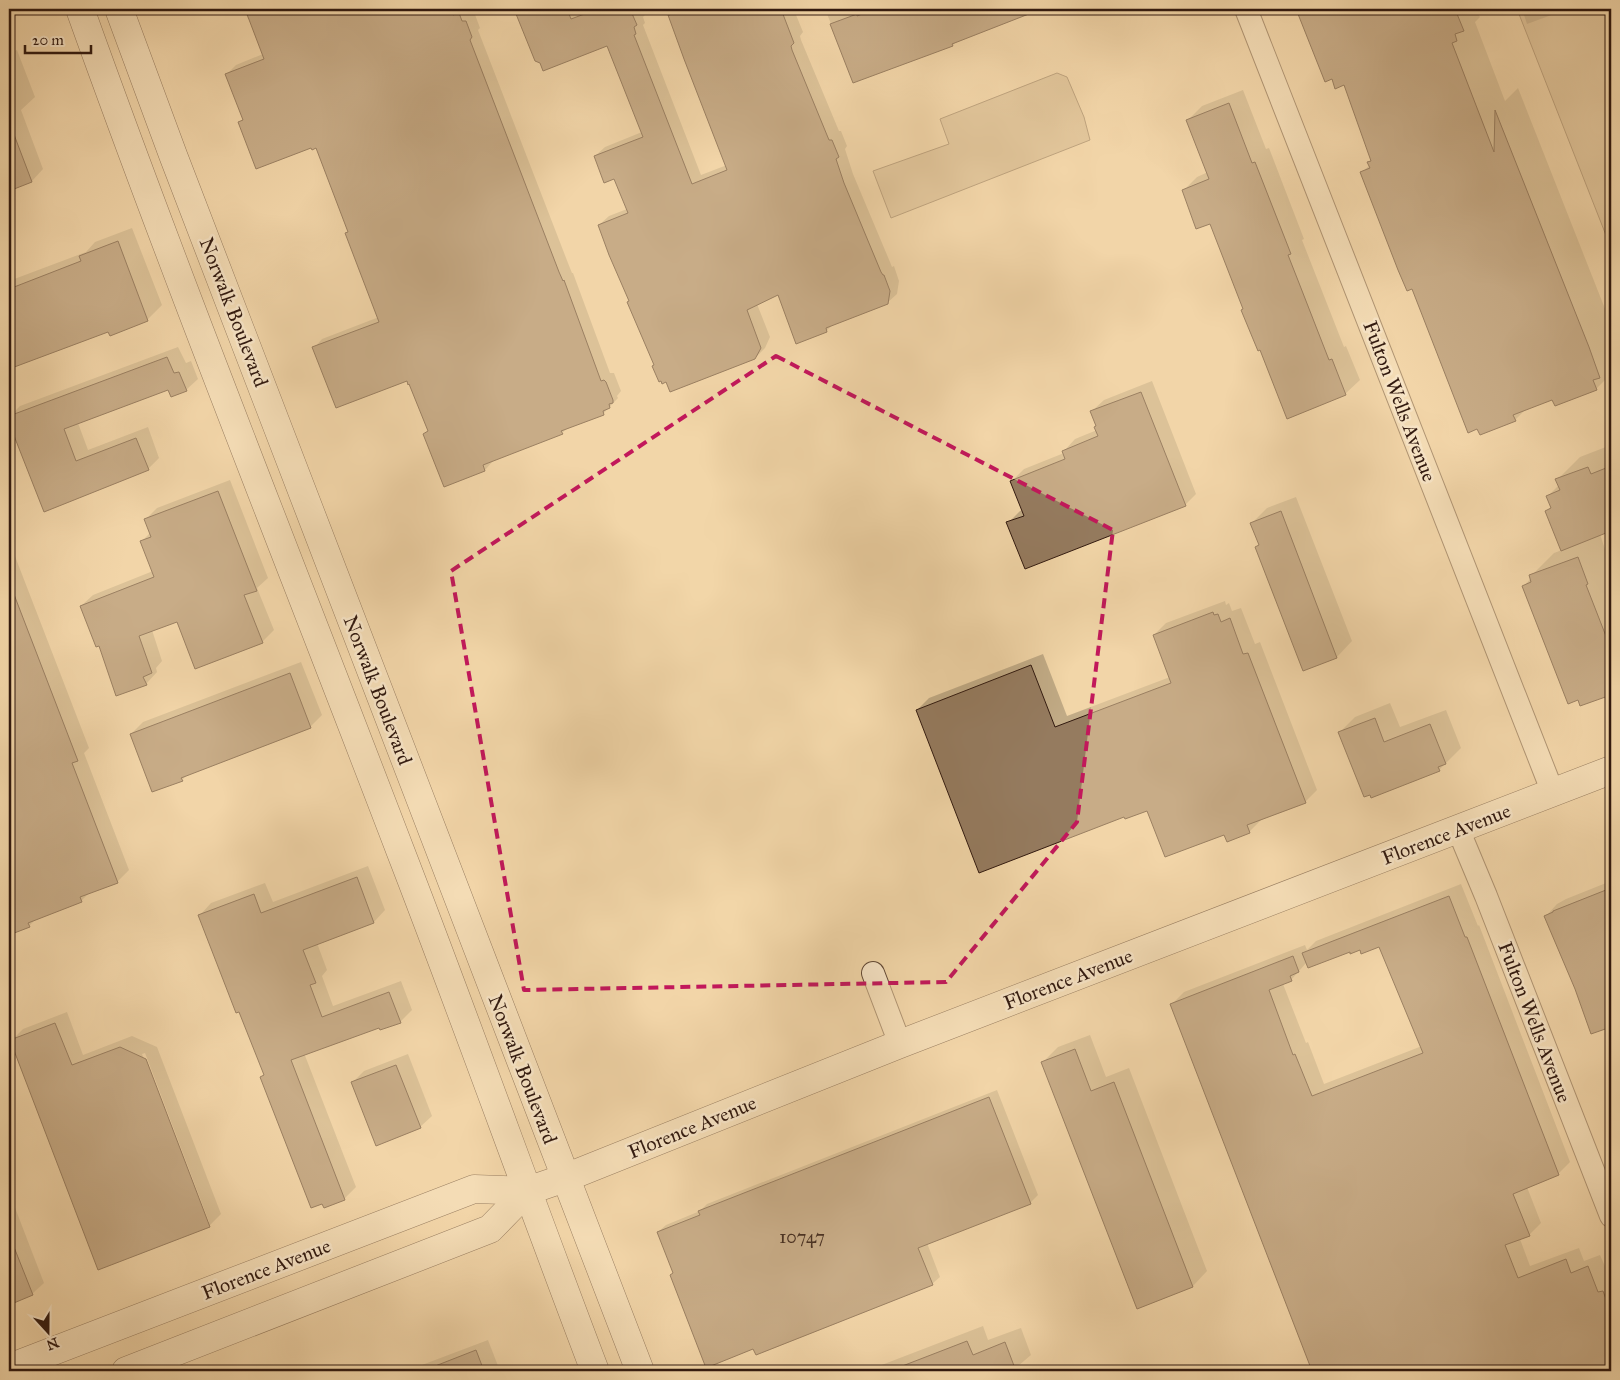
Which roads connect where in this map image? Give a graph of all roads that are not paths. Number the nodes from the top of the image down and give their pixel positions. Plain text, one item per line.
1 (80, 9) edge
2 (119, 9) edge
3 (1246, 9) edge
4 (1611, 770) edge
5 (1553, 793) junction
6 (1458, 830) junction
7 (873, 973) dead end
8 (900, 1044) junction
9 (565, 1178) junction
10 (527, 1191) junction
11 (1611, 1216) edge
12 (9, 1368) edge
13 (126, 1371) edge
14 (595, 1371) edge
15 (640, 1371) edge

1 - 10 main road, Norwalk Boulevard
2 - 9 main road, Norwalk Boulevard
3 - 5 street, Fulton Wells Avenue
4 - 5 main road, Florence Avenue
5 - 6 main road, Florence Avenue
6 - 8 main road, Florence Avenue
6 - 11 street, Fulton Wells Avenue
7 - 8 street
8 - 9 main road, Florence Avenue
9 - 10 main road, Florence Avenue
9 - 15 main road, Norwalk Boulevard
10 - 12 main road, Florence Avenue
10 - 13 main road, Florence Avenue
10 - 14 main road, Norwalk Boulevard

